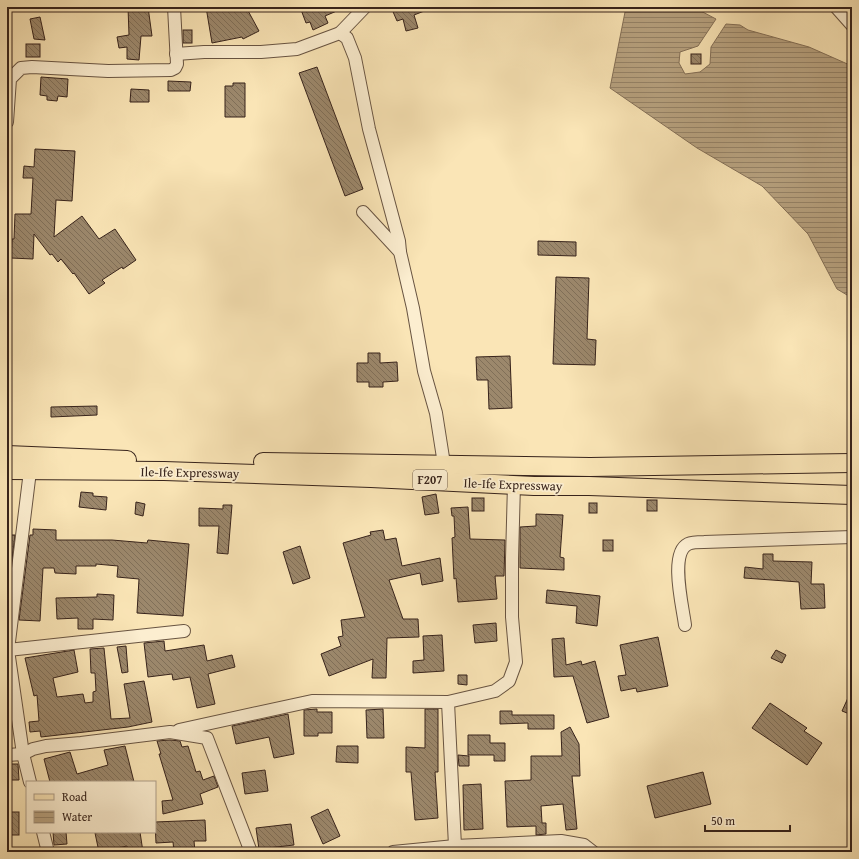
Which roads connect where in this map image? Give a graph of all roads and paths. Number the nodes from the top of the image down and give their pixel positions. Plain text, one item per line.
1 (174, 7) edge
2 (365, 7) edge
3 (836, 7) edge
4 (852, 25) edge
5 (340, 33) junction
6 (176, 54) junction
7 (8, 76) edge
8 (7, 122) edge
9 (363, 212) dead end
10 (400, 252) junction
11 (7, 455) edge
12 (852, 463) edge
13 (444, 464) junction
14 (535, 466) junction
15 (590, 467) junction
16 (7, 470) edge
17 (30, 471) junction
18 (514, 484) junction
19 (534, 486) junction
20 (589, 486) junction
21 (852, 494) edge
22 (852, 537) edge
23 (685, 625) dead end
24 (184, 631) dead end
25 (8, 650) edge
26 (448, 702) junction
27 (170, 732) junction
28 (23, 754) junction
29 (7, 755) edge
30 (30, 781) edge
31 (43, 833) edge
32 (454, 846) junction
33 (48, 852) edge
34 (251, 852) edge
35 (393, 852) edge
36 (593, 852) edge

1 - 6 street
2 - 5 street
3 - 4 street
5 - 6 street
5 - 10 street
6 - 7 street
7 - 8 street
9 - 10 street
10 - 13 street
11 - 13 main road, Ile-Ife Expressway / F207
12 - 15 main road, Ile-Ife Expressway / F207
13 - 14 main road, Ile-Ife Expressway / F207
14 - 15 main road, Ile-Ife Expressway / F207
14 - 19 main road
15 - 20 main road
16 - 17 main road, Ile-Ife Expressway / F207
17 - 18 main road, Ile-Ife Expressway / F207
17 - 25 street
18 - 19 main road, Ile-Ife Expressway / F207
18 - 26 street
19 - 20 main road, Ile-Ife Expressway / F207
20 - 21 main road, Ile-Ife Expressway / F207
22 - 23 street
24 - 25 street
25 - 28 street
26 - 27 street
26 - 32 street
27 - 28 street
27 - 34 street
28 - 29 street
28 - 30 street
31 - 33 street
32 - 35 street
32 - 36 street

